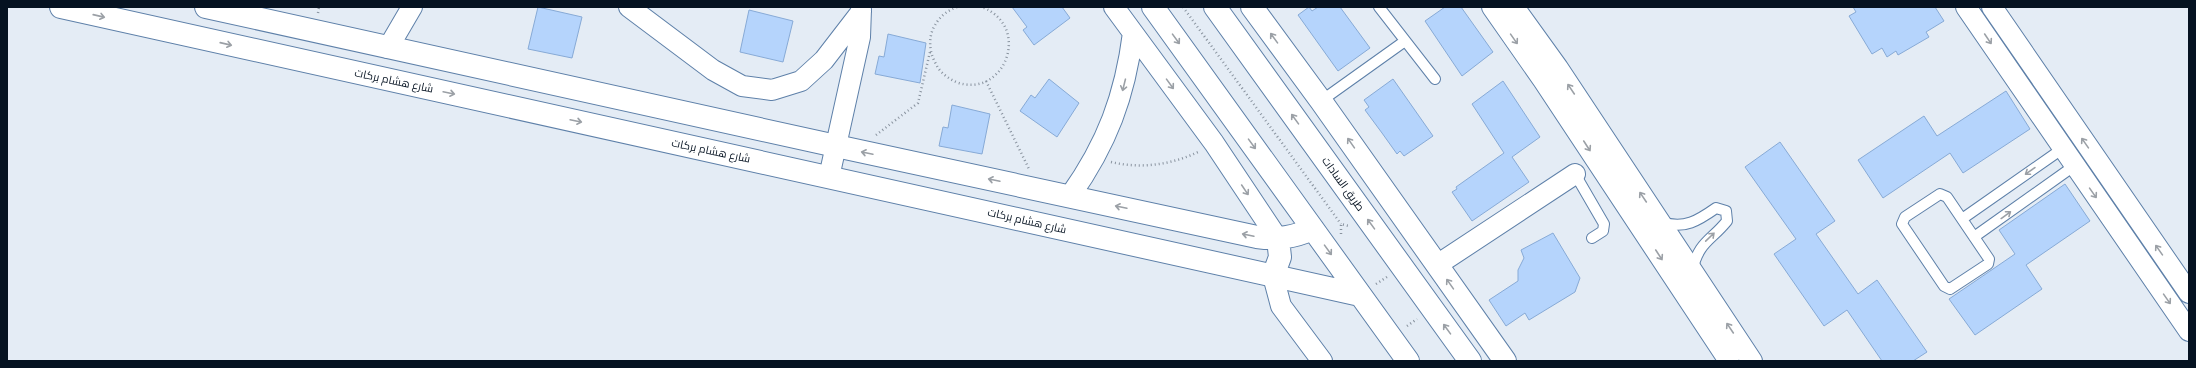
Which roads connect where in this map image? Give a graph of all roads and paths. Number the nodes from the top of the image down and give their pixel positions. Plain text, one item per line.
1 (61, 7) edge
2 (206, 7) edge
3 (412, 7) edge
4 (629, 7) edge
5 (957, 7) edge
6 (982, 7) edge
7 (1114, 7) edge
8 (1153, 7) edge
9 (1182, 7) edge
10 (1215, 7) edge
11 (1252, 7) edge
12 (1379, 7) edge
13 (1492, 7) edge
14 (1966, 7) edge
15 (1992, 7) edge
16 (1518, 8) edge
17 (861, 10) edge
18 (276, 23) junction
19 (1133, 33) junction
20 (1405, 41) junction
21 (388, 48) junction
22 (930, 50) junction
23 (269, 54) junction
24 (1550, 74) junction
25 (1435, 78) dead end
26 (986, 81) junction
27 (1321, 101) junction
28 (1214, 143) junction
29 (846, 149) junction
30 (2062, 149) junction
31 (1095, 158) junction
32 (2074, 166) junction
33 (1369, 169) junction
34 (1575, 174) joint
35 (830, 177) junction
36 (1344, 186) junction
37 (1039, 190) junction
38 (1070, 196) junction
39 (1962, 219) junction
40 (1659, 221) junction
41 (1340, 224) junction
42 (1352, 227) dead end
43 (1313, 229) junction
44 (1974, 237) junction
45 (1342, 238) dead end
46 (1592, 238) dead end
47 (1278, 239) junction
48 (1437, 266) junction
49 (1392, 271) junction
50 (1692, 271) junction
51 (1273, 276) junction
52 (1366, 287) junction
53 (2189, 293) edge
54 (1433, 310) junction
55 (2189, 331) edge
56 (1409, 333) dead end
57 (1322, 361) edge
58 (1408, 361) edge
59 (1470, 361) edge
60 (1505, 361) edge
61 (1729, 361) edge
62 (1752, 361) edge

1 -> 23 street, شارع هشام بركات
2 - 18 street
3 - 21 street
4 - 17 street
5 - 22 path
6 - 26 path
7 - 19 street
8 -> 43 street
9 - 41 path
36 -> 10 street, طريق السادات
27 -> 11 street
12 - 20 lane
13 -> 24 street
14 -> 30 street
53 -> 15 street
16 - 24 street
17 - 29 street
18 - 21 street
18 - 23 street
19 -> 28 street
19 -> 31 street
20 - 25 lane
20 - 27 lane
21 - 29 street
22 - 26 path
22 - 29 path
23 -> 35 street, شارع هشام بركات
40 -> 24 street
24 -> 61 street
26 - 37 path
33 -> 27 street
28 - 31 path
28 -> 47 street
29 - 35 street
37 -> 29 street
30 - 32 street
30 -> 39 lane
31 - 38 street
44 -> 32 lane
32 -> 55 street
33 - 36 street
33 - 48 street
34 - 46 lane
34 - 48 street
35 - 51 street, شارع هشام بركات
49 -> 36 street, طريق السادات
37 - 38 street
47 -> 38 street
39 - 44 lane
39 - 44 lane
40 - 50 street
50 -> 40 lane
41 - 42 path
41 - 45 path
43 - 47 street
43 -> 52 street
47 - 51 street
60 -> 48 street
49 - 52 path
49 - 54 street, طريق السادات
62 -> 50 street
51 - 52 street, شارع هشام بركات
51 - 57 street
52 - 58 street
54 - 56 path
59 -> 54 street, طريق السادات

